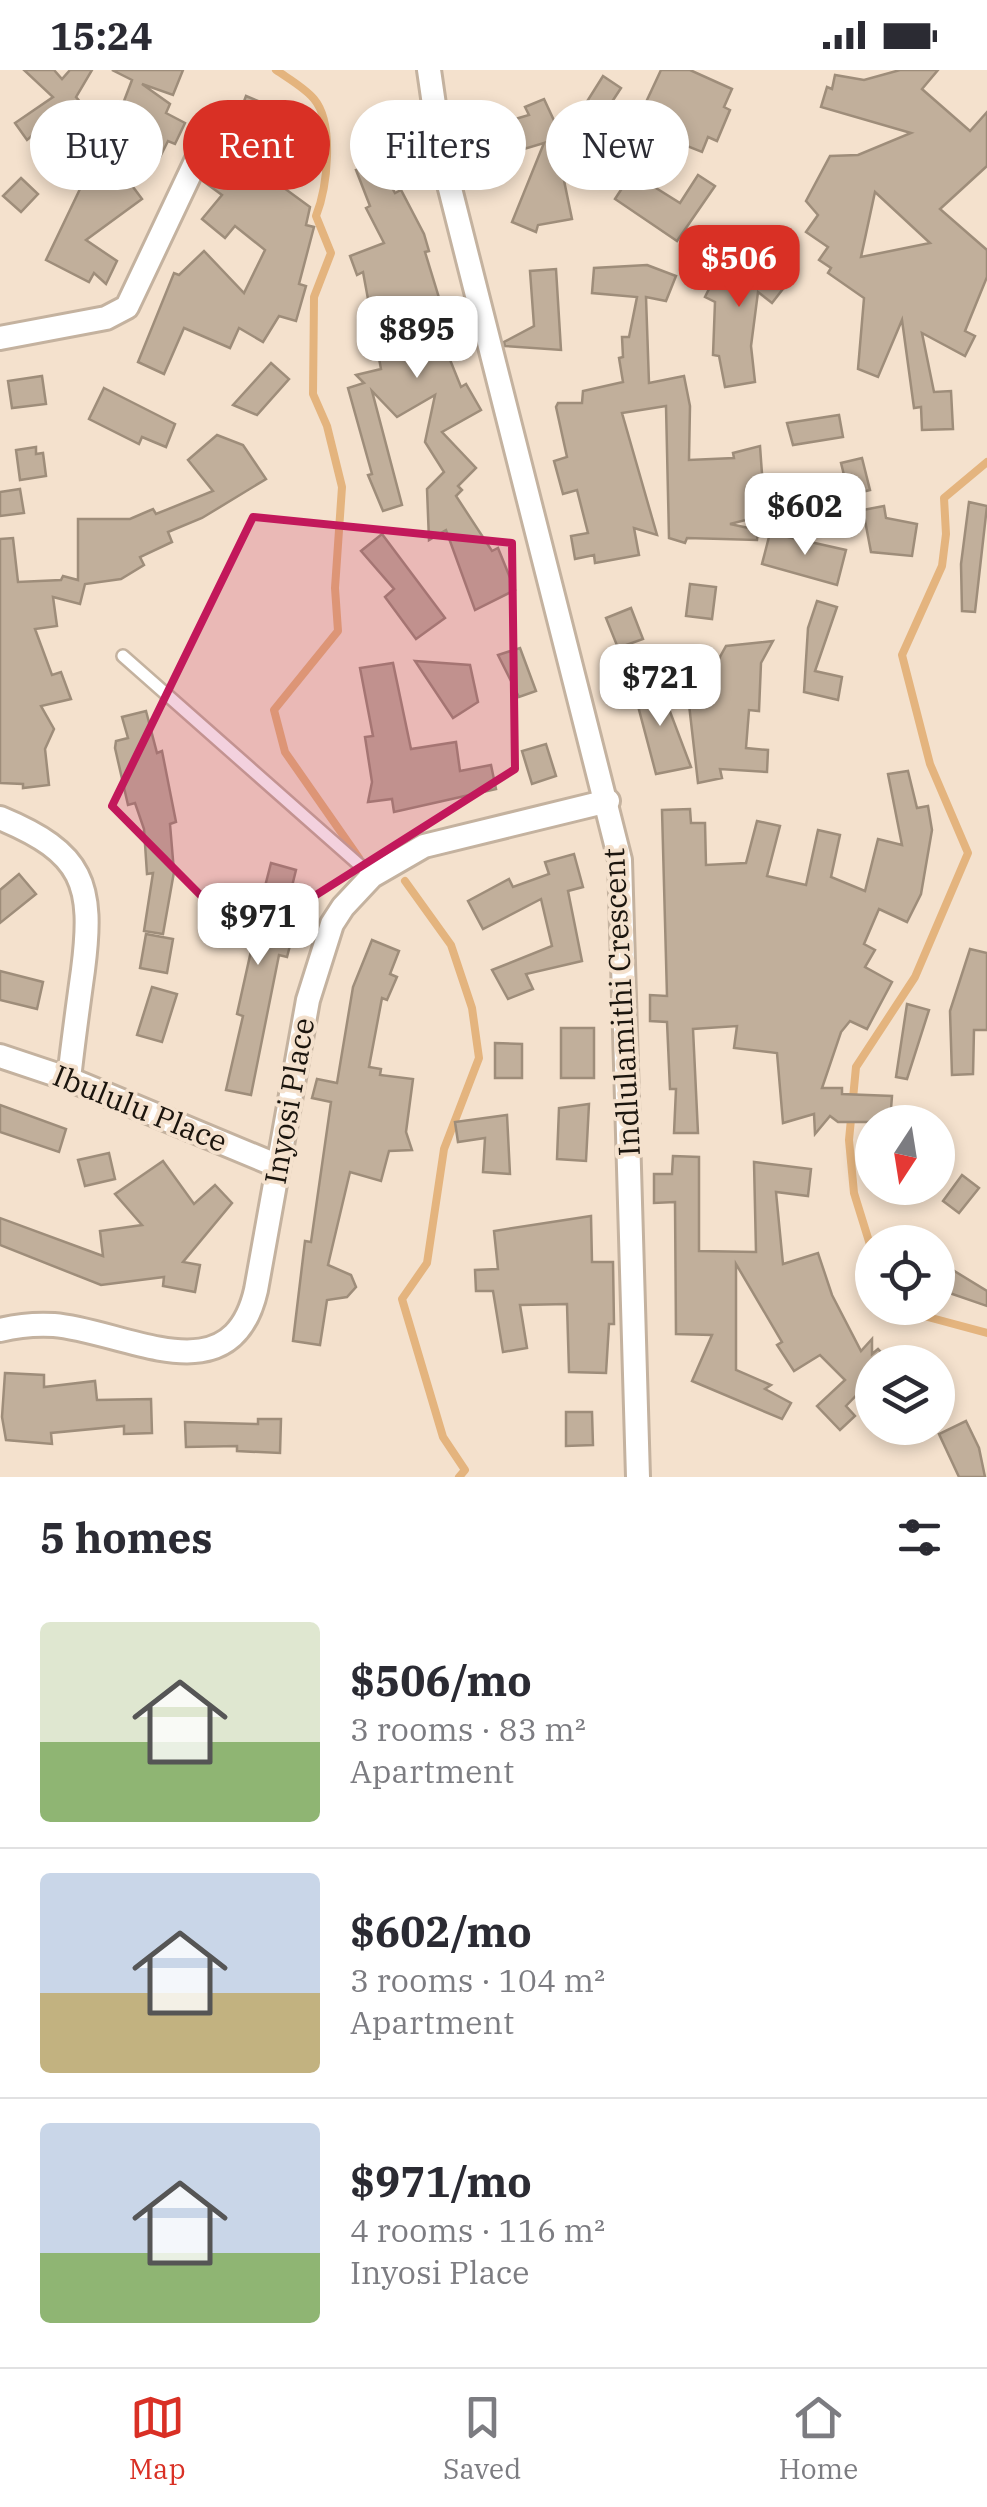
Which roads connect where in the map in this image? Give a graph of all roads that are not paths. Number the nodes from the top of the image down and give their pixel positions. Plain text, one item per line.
1 (428, 70) edge
2 (183, 188) edge
3 (0, 338) edge
4 (123, 656) dead end
5 (608, 801) junction
6 (0, 818) edge
7 (372, 876) junction
8 (0, 1056) edge
9 (69, 1078) junction
10 (278, 1166) junction
11 (0, 1330) edge
12 (638, 1477) edge

1 - 5 street, Indlulamithi Crescent
2 - 3 street
4 - 7 lane
5 - 7 street, Inyosi Place
5 - 12 street, Indlulamithi Crescent
6 - 9 street
7 - 10 street, Inyosi Place
8 - 9 street, Ibululu Place
9 - 10 street, Ibululu Place
10 - 11 street, Inyosi Place

